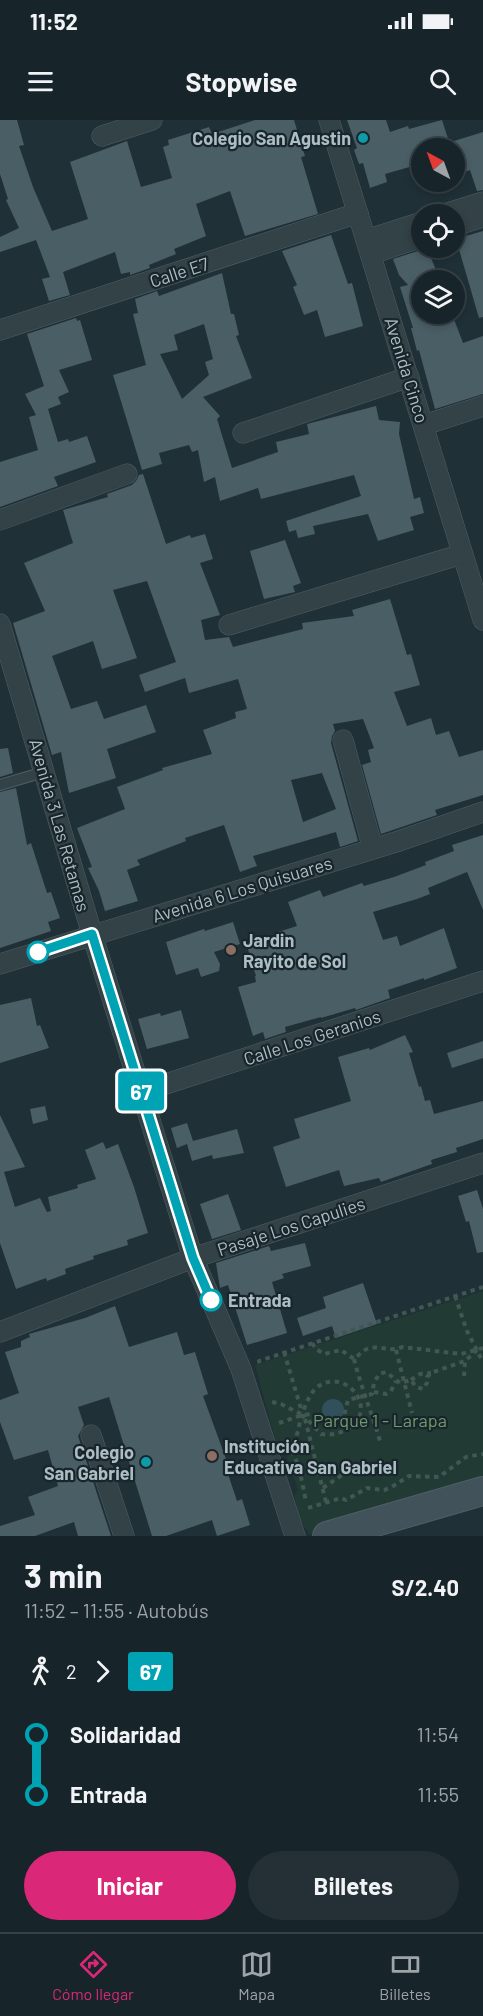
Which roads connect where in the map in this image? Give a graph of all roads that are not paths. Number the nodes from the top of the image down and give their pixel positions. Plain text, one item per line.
1 (152, 120) edge
2 (329, 120) edge
3 (102, 136) dead end
4 (483, 202) edge
5 (465, 208) edge
6 (358, 213) junction
7 (483, 217) edge
8 (465, 223) edge
9 (411, 227) edge
10 (411, 239) edge
11 (368, 247) junction
12 (0, 330) edge
13 (409, 376) junction
14 (483, 406) edge
15 (424, 425) junction
16 (243, 433) dead end
17 (127, 474) dead end
18 (0, 520) edge
19 (462, 554) junction
20 (483, 620) edge
21 (0, 624) edge
22 (229, 625) dead end
23 (343, 740) dead end
24 (44, 772) junction
25 (0, 784) edge
26 (483, 812) edge
27 (373, 849) junction
28 (92, 934) junction
29 (0, 964) edge
30 (483, 981) edge
31 (141, 1092) junction
32 (483, 1162) edge
33 (193, 1258) junction
34 (0, 1332) edge
35 (91, 1435) dead end
36 (483, 1491) edge
37 (124, 1536) edge
38 (295, 1536) edge
39 (327, 1536) edge

1 - 3 street
2 - 6 street, Avenida Cinco
4 - 5 street
6 - 11 street, Avenida Cinco
6 - 12 street, Calle E7
7 - 8 street
9 - 11 street
10 - 11 street
11 - 13 street, Avenida Cinco
13 - 15 street, Avenida Cinco
13 - 16 street
14 - 15 street
15 - 19 street, Avenida Cinco
17 - 18 street
19 - 20 street, Avenida Cinco
19 - 22 street
21 - 24 street, Avenida 3 Las Retamas
23 - 27 street
24 - 25 lane
24 - 28 street, Avenida 3 Las Retamas
26 - 27 street, Avenida 6 Los Quisuares
27 - 28 street, Avenida 6 Los Quisuares
28 - 29 street, Avenida 6 Los Quisuares
28 - 31 street, Avenida 3 Las Retamas
30 - 31 street, Calle Los Geranios
31 - 33 street, Avenida 3 Las Retamas
32 - 33 street, Pasaje Los Capulies
33 - 34 street, Pasaje Los Capulies
33 - 38 street, Avenida 3 Las Retamas
35 - 37 street
36 - 39 street

